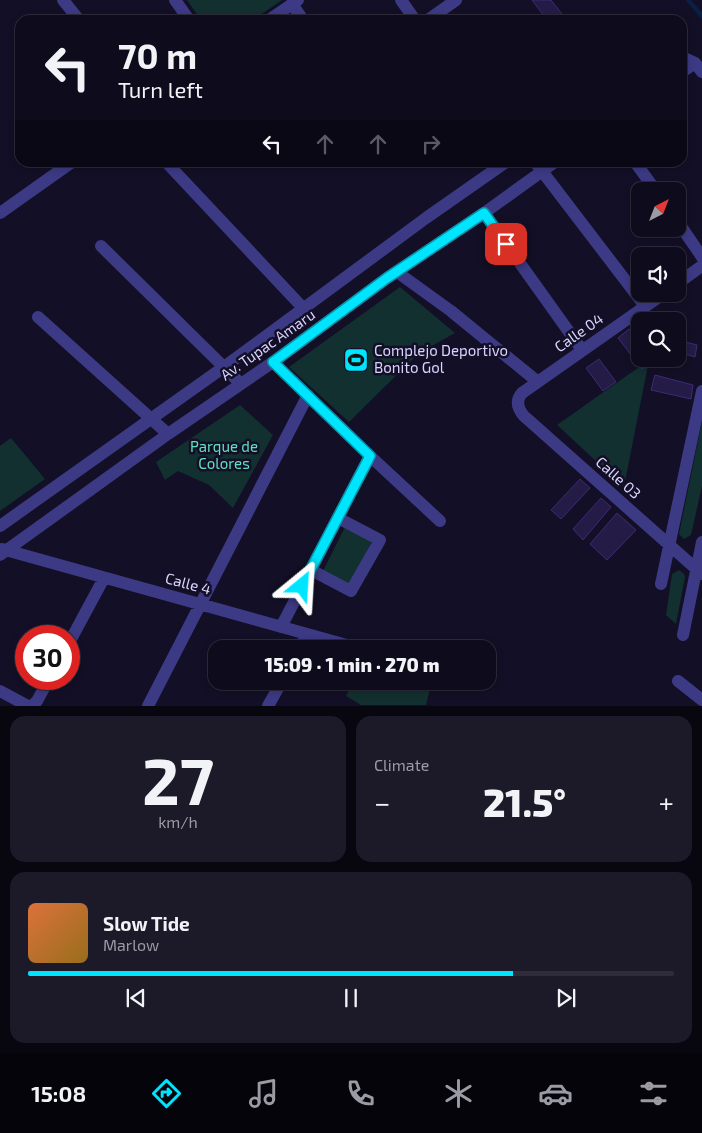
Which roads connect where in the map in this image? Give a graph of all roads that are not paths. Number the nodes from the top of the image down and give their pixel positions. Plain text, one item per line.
1 (64, 0) edge
2 (175, 0) edge
3 (401, 0) edge
4 (456, 0) edge
5 (295, 2) edge
6 (75, 15) edge
7 (186, 15) edge
8 (277, 15) edge
9 (301, 15) edge
10 (412, 15) edge
11 (435, 15) edge
12 (687, 60) edge
13 (699, 68) edge
14 (65, 167) edge
15 (171, 167) edge
16 (499, 167) edge
17 (538, 167) edge
18 (639, 167) edge
19 (649, 182) edge
20 (0, 213) edge
21 (484, 213) junction
22 (686, 234) edge
23 (101, 246) dead end
24 (702, 257) edge
25 (702, 266) edge
26 (397, 272) junction
27 (686, 277) edge
28 (651, 302) edge
29 (645, 306) junction
30 (304, 309) junction
31 (38, 317) dead end
32 (582, 350) junction
33 (273, 362) junction
34 (224, 366) junction
35 (538, 382) junction
36 (241, 384) junction
37 (702, 391) edge
38 (308, 395) junction
39 (518, 402) joint
40 (152, 418) junction
41 (168, 434) junction
42 (370, 456) junction
43 (338, 518) junction
44 (440, 521) dead end
45 (0, 526) edge
46 (702, 542) edge
47 (669, 544) junction
48 (2, 551) edge
49 (310, 570) junction
50 (699, 572) edge
51 (104, 578) junction
52 (661, 584) dead end
53 (200, 604) junction
54 (79, 625) edge
55 (281, 627) junction
56 (307, 634) junction
57 (683, 635) dead end
58 (304, 640) edge
59 (328, 640) edge
60 (678, 681) dead end
61 (43, 690) edge
62 (277, 690) edge
63 (0, 691) edge
64 (702, 700) edge
65 (28, 706) edge
66 (32, 706) edge
67 (148, 706) edge
68 (268, 706) edge

1 - 6 street
2 - 7 street
3 - 10 street
4 - 11 street
5 - 8 street
5 - 9 street
12 - 13 street
14 - 20 street
15 - 30 street
16 - 30 street, Av. Tupac Amaru
17 - 21 street, Av. Tupac Amaru
17 - 29 street
18 - 19 street
21 - 26 street, Av. Tupac Amaru
21 - 32 street
22 - 24 street
23 - 34 street
25 - 27 street
26 - 33 street, Av. Tupac Amaru
26 - 35 street
28 - 29 street, Calle 04
29 - 32 street, Calle 04
30 - 34 street, Av. Tupac Amaru
31 - 40 street
32 - 35 street, Calle 04
33 - 36 street, Av. Tupac Amaru
33 - 38 street
34 - 36 street
34 - 40 street, Av. Tupac Amaru
35 - 39 street, Calle 04
36 - 41 street, Av. Tupac Amaru
37 - 47 street
38 - 42 street
38 - 53 street
39 - 47 street, Calle 03
40 - 41 street
40 - 45 street, Av. Tupac Amaru
41 - 48 street, Av. Tupac Amaru
42 - 43 street
42 - 44 street
43 - 49 street
43 - 49 street
46 - 50 street
47 - 50 street, Calle 03
47 - 52 street
48 - 51 street, Calle 4
49 - 55 street
50 - 57 street
51 - 53 street, Calle 4
51 - 54 street
53 - 55 street, Calle 4
53 - 67 street
55 - 56 street, Calle 4
56 - 58 street
56 - 59 street, Calle 4
60 - 64 street
61 - 66 street
62 - 68 street
63 - 65 street

